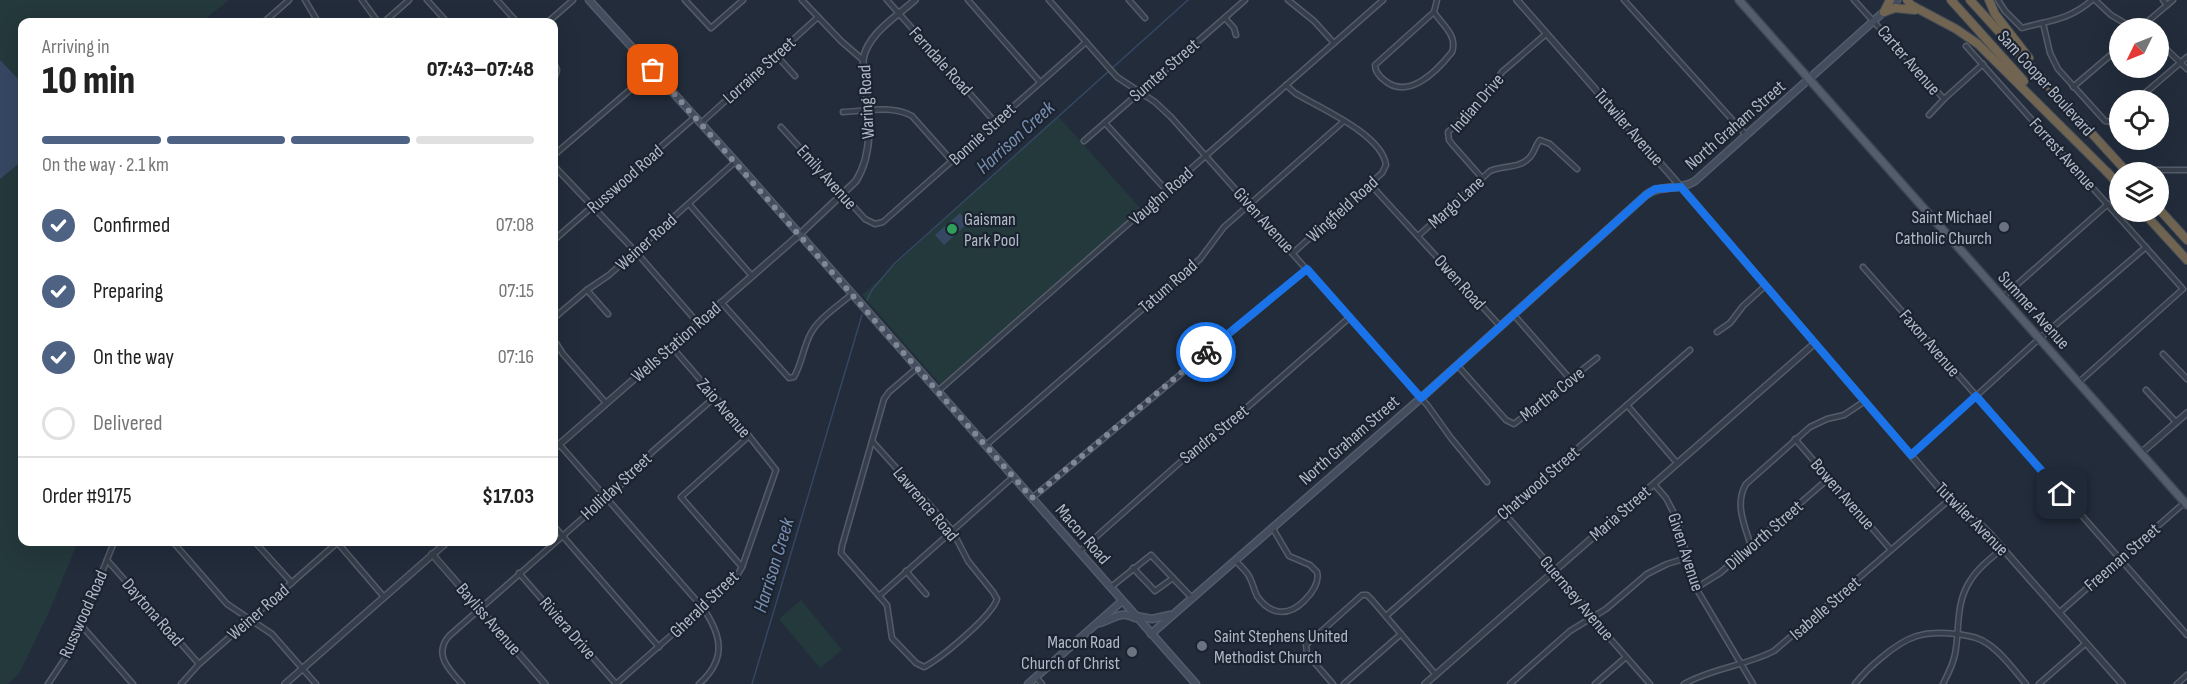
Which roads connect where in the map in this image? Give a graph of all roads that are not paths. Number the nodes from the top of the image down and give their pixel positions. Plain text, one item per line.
1 (289, 0) edge
2 (304, 0) edge
3 (362, 0) edge
4 (409, 0) edge
5 (427, 0) edge
6 (497, 0) edge
7 (573, 0) edge
8 (589, 0) edge
9 (686, 0) edge
10 (743, 0) edge
11 (802, 0) edge
12 (886, 0) edge
13 (915, 0) edge
14 (968, 0) edge
15 (1049, 0) edge
16 (1129, 0) edge
17 (1245, 0) edge
18 (1288, 0) edge
19 (1383, 0) edge
20 (1437, 0) edge
21 (1517, 0) edge
22 (1624, 0) edge
23 (1739, 0) edge
24 (1854, 0) edge
25 (1890, 0) edge
26 (1897, 0) edge
27 (1907, 0) edge
28 (1951, 0) edge
29 (1970, 0) edge
30 (1989, 0) edge
31 (1998, 0) edge
32 (2094, 0) edge
33 (2163, 0) edge
34 (2173, 0) edge
35 (2167, 5) junction
36 (1921, 10) junction
37 (1434, 12) junction
38 (1884, 12) junction
39 (899, 14) junction
40 (818, 17) junction
41 (269, 18) edge
42 (315, 18) edge
43 (375, 18) edge
44 (389, 18) edge
45 (443, 18) edge
46 (513, 18) edge
47 (553, 18) edge
48 (1145, 18) dead end
49 (1225, 18) junction
50 (2115, 18) edge
51 (2152, 18) edge
52 (1875, 21) junction
53 (2043, 23) junction
54 (1546, 34) junction
55 (1236, 35) dead end
56 (1086, 42) junction
57 (1334, 43) junction
58 (1966, 46) dead end
59 (2169, 51) edge
60 (776, 55) junction
61 (2109, 56) edge
62 (2187, 57) edge
63 (862, 60) junction
64 (2181, 62) junction
65 (1983, 64) junction
66 (2187, 69) edge
67 (653, 70) junction
68 (795, 76) dead end
69 (1809, 80) junction
70 (1040, 82) junction
71 (1286, 85) junction
72 (2048, 86) junction
73 (2073, 87) junction
74 (2149, 90) edge
75 (1139, 92) junction
76 (1944, 99) junction
77 (867, 111) junction
78 (843, 112) dead end
79 (1929, 115) dead end
80 (695, 117) junction
81 (1344, 121) junction
82 (995, 122) junction
83 (2109, 122) edge
84 (701, 123) junction
85 (1104, 123) junction
86 (781, 127) dead end
87 (1746, 136) junction
88 (1084, 141) dead end
89 (558, 152) edge
90 (1206, 156) junction
91 (952, 160) junction
92 (736, 162) junction
93 (2118, 162) edge
94 (1577, 169) dead end
95 (558, 170) edge
96 (2169, 170) edge
97 (2187, 170) edge
98 (2109, 174) joint
99 (1482, 178) junction
100 (1370, 184) junction
101 (1681, 187) junction
102 (1167, 191) junction
103 (843, 194) junction
104 (688, 204) junction
105 (1249, 204) junction
106 (2108, 204) junction
107 (593, 207) junction
108 (2169, 220) edge
109 (2152, 222) edge
110 (875, 224) joint
111 (799, 235) junction
112 (1418, 236) junction
113 (558, 237) edge
114 (2187, 240) edge
115 (2146, 247) junction
116 (636, 252) junction
117 (1293, 253) junction
118 (2187, 260) edge
119 (1863, 267) dead end
120 (1307, 269) junction
121 (752, 276) junction
122 (1765, 286) junction
123 (586, 290) junction
124 (852, 294) junction
125 (2002, 297) junction
126 (721, 302) junction
127 (558, 314) edge
128 (608, 314) dead end
129 (1514, 315) junction
130 (1350, 318) junction
131 (698, 322) junction
132 (1501, 326) junction
133 (1717, 332) dead end
134 (2039, 339) junction
135 (1815, 343) junction
136 (558, 345) edge
137 (671, 346) junction
138 (1690, 350) dead end
139 (2163, 354) dead end
140 (1597, 358) dead end
141 (1457, 365) junction
142 (917, 368) junction
143 (1571, 380) junction
144 (2187, 380) edge
145 (2079, 382) junction
146 (2146, 390) dead end
147 (938, 391) junction
148 (1976, 396) junction
149 (715, 397) junction
150 (1421, 398) junction
151 (1864, 401) junction
152 (606, 403) junction
153 (1627, 405) junction
154 (2187, 413) edge
155 (2176, 422) junction
156 (749, 436) junction
157 (1795, 439) junction
158 (872, 441) junction
159 (559, 444) joint
160 (986, 445) junction
161 (2141, 453) junction
162 (1911, 455) junction
163 (1677, 463) junction
164 (776, 470) joint
165 (1014, 477) junction
166 (1829, 478) junction
167 (1487, 482) dead end
168 (1654, 484) junction
169 (606, 498) junction
170 (1032, 498) junction
171 (1949, 500) junction
172 (2186, 504) edge
173 (1504, 513) junction
174 (1272, 527) junction
175 (952, 530) junction
176 (558, 531) edge
177 (562, 536) junction
178 (558, 539) edge
179 (112, 546) edge
180 (176, 546) edge
181 (259, 546) edge
182 (333, 546) edge
183 (340, 546) edge
184 (442, 546) edge
185 (550, 546) edge
186 (1751, 546) junction
187 (2002, 548) junction
188 (1891, 550) junction
189 (1079, 552) junction
190 (432, 554) junction
191 (1687, 558) junction
192 (2120, 559) junction
193 (107, 560) junction
194 (1235, 560) junction
195 (742, 567) junction
196 (1133, 568) junction
197 (1555, 570) junction
198 (906, 571) junction
199 (519, 573) junction
200 (1173, 578) junction
201 (292, 583) junction
202 (1110, 587) junction
203 (1696, 588) junction
204 (926, 594) dead end
205 (879, 596) junction
206 (384, 597) junction
207 (1192, 598) junction
208 (1122, 601) junction
209 (479, 608) junction
210 (703, 608) junction
211 (2060, 612) junction
212 (1173, 614) junction
213 (1386, 616) junction
214 (1592, 618) junction
215 (250, 619) junction
216 (1138, 619) junction
217 (1096, 624) junction
218 (81, 625) junction
219 (1151, 634) junction
220 (1401, 634) junction
221 (1957, 634) junction
222 (2187, 635) edge
223 (2086, 643) junction
224 (659, 647) junction
225 (1626, 657) junction
226 (199, 664) junction
227 (1742, 664) junction
228 (303, 668) junction
229 (1436, 675) junction
230 (2187, 675) edge
231 (1036, 677) junction
232 (48, 684) edge
233 (133, 684) edge
234 (181, 684) edge
235 (285, 684) edge
236 (316, 684) edge
237 (462, 684) edge
238 (545, 684) edge
239 (616, 684) edge
240 (699, 684) edge
241 (1028, 684) edge
242 (1042, 684) edge
243 (1196, 684) edge
244 (1333, 684) edge
245 (1344, 684) edge
246 (1425, 684) edge
247 (1510, 684) edge
248 (1595, 684) edge
249 (1650, 684) edge
250 (1684, 684) edge
251 (1753, 684) edge
252 (1855, 684) edge
253 (1943, 684) edge
254 (2026, 684) edge
255 (2039, 684) edge
256 (2122, 684) edge
257 (2177, 684) edge

1 - 41 street
2 - 42 street
3 - 43 street
4 - 44 street
5 - 45 street
6 - 46 street
7 - 47 street
8 - 67 main road, Macon Road
9 - 10 street
11 - 40 street
12 - 39 street, Ferndale Road
13 - 39 street, Waring Road
14 - 70 street
15 - 56 street, Given Avenue
16 - 48 street
17 - 49 street, Sumter Street
18 - 57 street
19 - 57 street, Vaughn Road
20 - 37 street
21 - 54 street, Tutwiler Avenue
22 - 87 street
23 - 69 main road, Summer Avenue
24 - 52 street, Carter Avenue
25 - 38 highway
26 - 38 main road, North Graham Street
27 - 36 highway
28 - 98 highway, Sam Cooper Boulevard
29 - 72 highway, Sam Cooper Boulevard
30 - 72 highway
31 - 53 street
32 - 50 street
32 - 53 street
33 - 35 street
34 - 35 street
35 - 51 street
36 - 38 highway
36 - 98 highway
37 - 37 street
38 - 52 main road, North Graham Street
39 - 63 street, Waring Road
39 - 82 street, Ferndale Road
40 - 60 street, Lorraine Street
40 - 63 street
49 - 55 street
49 - 75 street, Sumter Street
52 - 69 main road, North Graham Street
52 - 76 street, Carter Avenue
53 - 73 street
54 - 99 street, Indian Drive
54 - 101 street, Tutwiler Avenue
56 - 70 street, Bonnie Street
56 - 75 street, Given Avenue
57 - 71 street, Vaughn Road
58 - 65 street, Forrest Avenue
59 - 64 street
60 - 68 street
60 - 84 street, Lorraine Street
61 - 73 street
62 - 64 street
63 - 77 street, Waring Road
64 - 66 street
64 - 74 street
65 - 76 street
65 - 106 street, Forrest Avenue
67 - 80 main road, Macon Road
67 - 89 street
69 - 87 main road, North Graham Street
69 - 125 main road, Summer Avenue
70 - 82 street, Bonnie Street
71 - 81 street
71 - 90 street, Vaughn Road
72 - 93 highway, Sam Cooper Boulevard
73 - 83 street
75 - 85 street, Sumter Street
75 - 90 street, Given Avenue
76 - 79 street
77 - 78 street
77 - 91 street
77 - 103 street, Waring Road
80 - 84 main road, Macon Road
80 - 107 street, Russwood Road
81 - 100 street, Wingfield Road
81 - 105 street, Tatum Road
82 - 91 street, Bonnie Street
84 - 92 main road, Macon Road
85 - 88 street, Sumter Street
85 - 102 street
86 - 103 street, Emily Avenue
87 - 101 main road, North Graham Street
90 - 102 street, Vaughn Road
90 - 105 street, Given Avenue
91 - 110 street, Bonnie Street
92 - 104 street, Weiner Road
92 - 111 main road, Macon Road
94 - 99 street, Margo Lane
95 - 107 street
96 - 97 street
99 - 112 street, Margo Lane
100 - 112 street, Owen Road
100 - 117 street, Wingfield Road
101 - 122 street, Tutwiler Avenue
101 - 129 main road, North Graham Street
102 - 147 street, Vaughn Road
103 - 110 street, Emily Avenue
103 - 111 street, Waring Road
104 - 116 street, Weiner Road
104 - 121 street
105 - 117 street, Given Avenue
105 - 160 street, Tatum Road
106 - 115 street, Forrest Avenue
106 - 125 street
107 - 113 street, Russwood Road
107 - 116 street
108 - 114 highway
109 - 118 highway
111 - 121 street, Wells Station Road
111 - 124 main road, Macon Road
112 - 132 street, Owen Road
115 - 134 street
115 - 145 street, Forrest Avenue
116 - 123 street, Weiner Road
116 - 131 street
117 - 120 street, Given Avenue
119 - 148 street, Faxon Avenue
120 - 130 street, Given Avenue
120 - 170 street, Wingfield Road
121 - 126 street, Wells Station Road
122 - 133 street
122 - 135 street, Tutwiler Avenue
123 - 127 street, Weiner Road
123 - 128 street
124 - 126 street
124 - 142 main road, Macon Road
125 - 134 main road, Summer Avenue
126 - 131 street, Wells Station Road
129 - 132 main road, North Graham Street
129 - 143 street
130 - 150 street, Given Avenue
130 - 189 street, Sandra Street
131 - 137 street, Wells Station Road
132 - 141 main road, North Graham Street
134 - 145 main road, Summer Avenue
134 - 148 street
135 - 151 street, Tutwiler Avenue
135 - 163 street, Maria Street
136 - 152 street
137 - 149 street, Zaio Avenue
137 - 152 street, Wells Station Road
138 - 153 street, Chatwood Street
139 - 144 street
140 - 143 street, Martha Cove
141 - 143 street, Martha Cove
141 - 150 main road, North Graham Street
142 - 147 main road, Macon Road
142 - 158 street
145 - 161 main road, Summer Avenue
146 - 155 street
147 - 160 main road, Macon Road
148 - 162 street
148 - 192 street, Faxon Avenue
149 - 156 street, Zaio Avenue
149 - 169 street, Holliday Street
150 - 167 street, Given Avenue
150 - 174 main road, North Graham Street
151 - 157 street
151 - 162 street, Tutwiler Avenue
152 - 159 street, Wells Station Road
153 - 163 street
153 - 173 street, Chatwood Street
154 - 155 street
155 - 161 street
156 - 164 street, Zaio Avenue
156 - 195 street
157 - 166 street, Bowen Avenue
157 - 186 street
158 - 175 street, Lawrence Road
158 - 205 street
159 - 169 street
160 - 165 main road, Macon Road
161 - 172 main road, Summer Avenue
162 - 171 street, Tutwiler Avenue
163 - 168 street, Maria Street
164 - 195 street, Gherald Street
165 - 170 main road, Macon Road
165 - 175 street
166 - 186 street, Dillworth Street
166 - 188 street, Bowen Avenue
168 - 191 street, Given Avenue
168 - 197 street, Maria Street
169 - 177 street, Holliday Street
169 - 210 street
170 - 189 main road, Macon Road
171 - 187 street, Tutwiler Avenue
171 - 188 street, Isabelle Street
172 - 192 street, Freeman Street
173 - 197 street, Guernsey Avenue
173 - 213 street, Chatwood Street
174 - 194 main road, North Graham Street
174 - 194 street
175 - 198 street
175 - 205 street, Lawrence Road
176 - 177 street
177 - 178 street, Holliday Street
177 - 224 street
179 - 193 street, Russwood Road
180 - 215 street
181 - 201 street
182 - 201 street, Weiner Road
183 - 206 street
184 - 190 street
185 - 199 street, Holliday Street
186 - 203 street, Dillworth Street
187 - 211 street, Tutwiler Avenue
187 - 221 street
188 - 227 street, Isabelle Street
189 - 202 main road, Macon Road
190 - 206 street
190 - 209 street, Bayliss Avenue
191 - 203 street, Given Avenue
191 - 214 street
192 - 211 street, Freeman Street
192 - 222 street, Faxon Avenue
193 - 218 street, Russwood Road
193 - 226 street, Daytona Road
194 - 207 main road, North Graham Street
195 - 210 street, Gherald Street
196 - 200 street
196 - 200 street
196 - 202 street
197 - 214 street, Guernsey Avenue
197 - 229 street, Maria Street
198 - 204 street
198 - 205 street
199 - 209 street, Holliday Street
199 - 239 street, Riviera Drive
200 - 207 street
201 - 215 street, Weiner Road
202 - 208 main road, Macon Road
203 - 227 street, Given Avenue
206 - 228 street
207 - 212 main road, North Graham Street
208 - 216 main road, Macon Road
208 - 217 main road
209 - 237 street, Holliday Street
209 - 238 street, Bayliss Avenue
210 - 224 street, Gherald Street
210 - 240 street
211 - 223 street, Tutwiler Avenue
212 - 216 main road
212 - 219 main road, North Graham Street
213 - 220 street
213 - 244 street
214 - 225 street, Guernsey Avenue
214 - 247 street
215 - 226 street, Weiner Road
215 - 228 street
216 - 217 main road
216 - 219 main road, Macon Road
217 - 231 main road
218 - 232 street, Russwood Road
218 - 233 street
219 - 243 main road, Macon Road
220 - 229 street
220 - 245 street
221 - 252 street
221 - 253 street
221 - 254 street
223 - 255 street
223 - 256 street, Tutwiler Avenue
224 - 239 street, Gherald Street
225 - 248 street
225 - 249 street, Guernsey Avenue
226 - 234 street, Weiner Road
227 - 250 street, Isabelle Street
227 - 251 street, Given Avenue
228 - 235 street
228 - 236 street
229 - 246 street, Maria Street
230 - 257 street
231 - 241 main road
231 - 242 street

